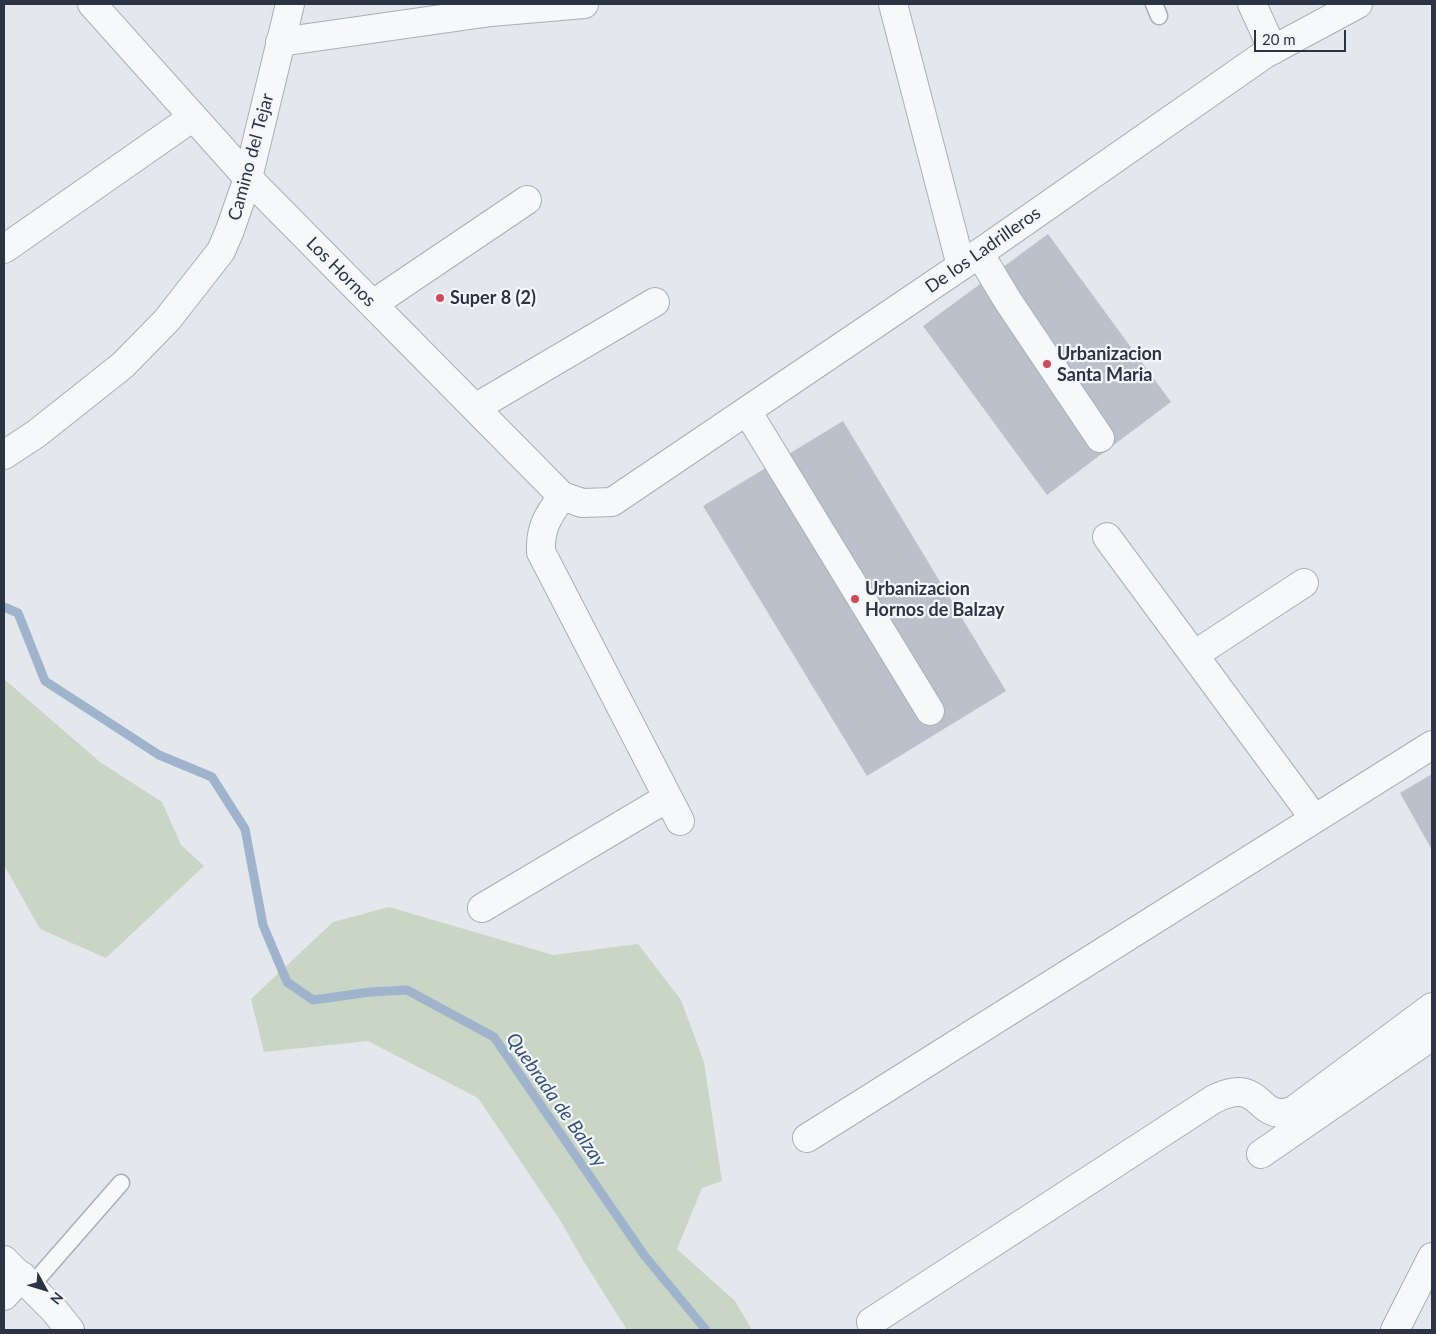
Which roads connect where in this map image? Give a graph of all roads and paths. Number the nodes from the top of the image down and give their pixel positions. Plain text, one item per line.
1 (92, 4) edge
2 (290, 4) edge
3 (584, 4) edge
4 (893, 4) edge
5 (1252, 4) edge
6 (1358, 4) edge
7 (540, 6) edge
8 (280, 42) junction
9 (1273, 50) junction
10 (193, 117) junction
11 (248, 178) junction
12 (527, 200) dead end
13 (4, 249) edge
14 (970, 259) junction
15 (655, 302) dead end
16 (373, 304) junction
17 (475, 408) junction
18 (747, 411) junction
19 (1100, 438) dead end
20 (4, 455) edge
21 (562, 496) junction
22 (612, 502) joint
23 (1107, 537) dead end
24 (1304, 583) dead end
25 (1194, 655) junction
26 (930, 711) dead end
27 (1432, 744) edge
28 (667, 798) junction
29 (1314, 818) junction
30 (680, 822) dead end
31 (482, 908) dead end
32 (1432, 1008) edge
33 (1432, 1036) edge
34 (807, 1138) dead end
35 (1261, 1154) dead end
36 (121, 1182) dead end
37 (1432, 1256) edge
38 (15, 1280) edge
39 (871, 1322) dead end
40 (70, 1330) edge
41 (1395, 1330) edge

1 - 10 street, Los Hornos
2 - 8 street, Camino del Tejar
3 - 7 street
4 - 14 street
5 - 9 street
6 - 9 street, De los Ladrilleros
7 - 8 street
8 - 11 street, Camino del Tejar
9 - 14 street, De los Ladrilleros
10 - 11 street, Los Hornos
10 - 13 street
11 - 16 street, Los Hornos
11 - 20 street, Camino del Tejar
12 - 16 street
14 - 18 street, De los Ladrilleros
14 - 19 street
15 - 17 street
16 - 17 street, Los Hornos
17 - 21 street, Los Hornos
18 - 22 street, De los Ladrilleros
18 - 26 street
21 - 22 street, Los Hornos
21 - 28 street
23 - 25 street
24 - 25 street
25 - 29 street
27 - 29 street
28 - 30 street
28 - 31 street
29 - 34 street
32 - 39 street
33 - 35 street
36 - 38 lane
37 - 41 street
38 - 40 street

